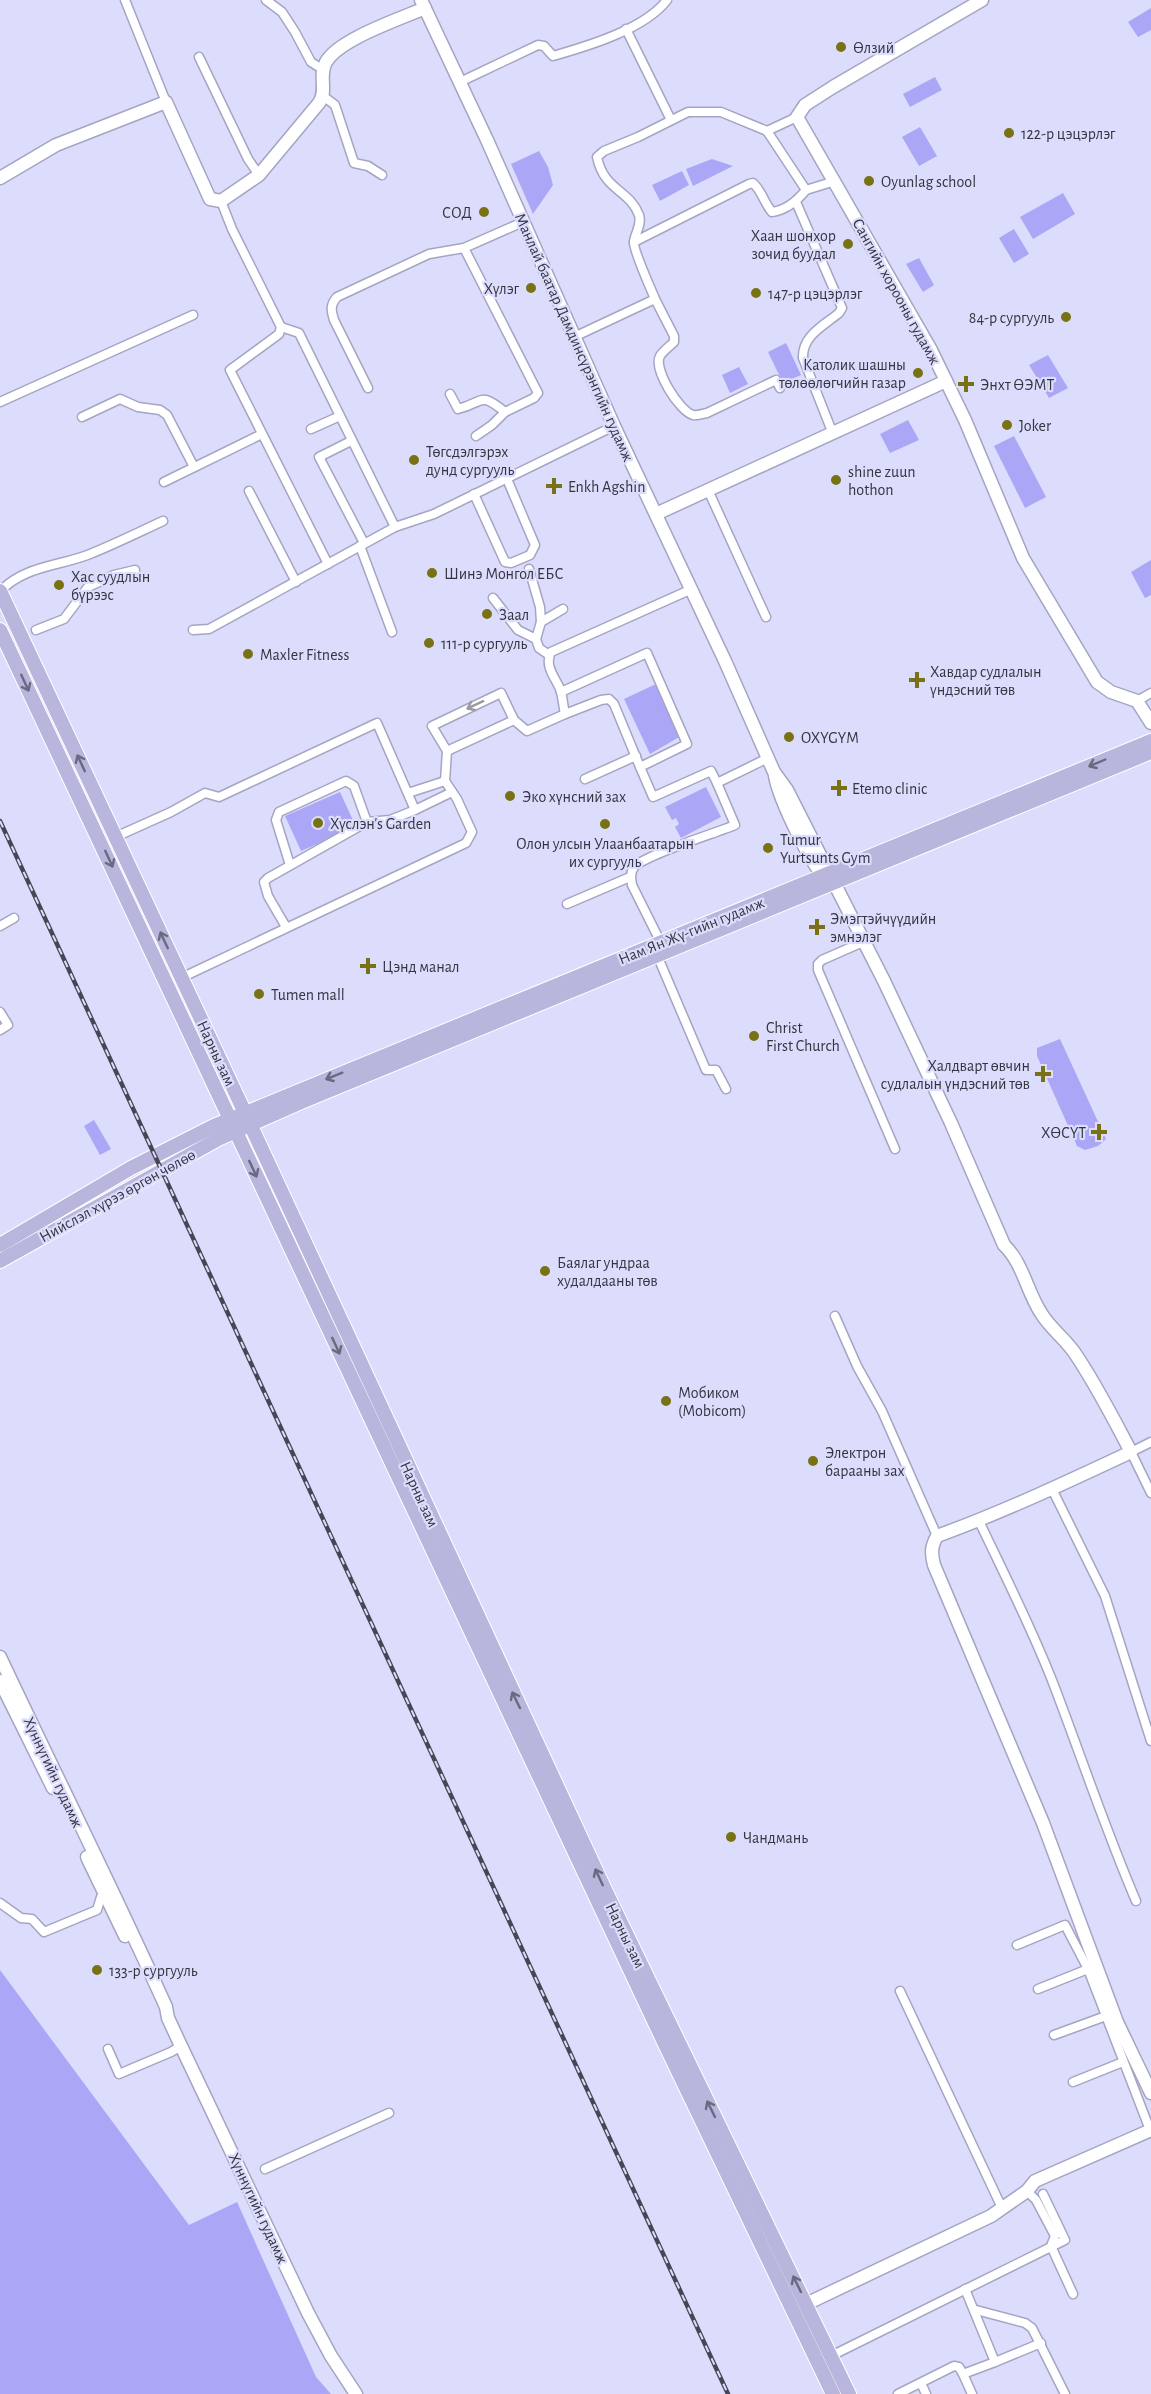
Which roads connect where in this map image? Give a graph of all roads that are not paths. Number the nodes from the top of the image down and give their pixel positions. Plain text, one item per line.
1 (125, 0) edge
2 (266, 0) edge
3 (667, 0) edge
4 (982, 0) edge
5 (423, 4) edge
6 (626, 29) junction
7 (199, 57) dead end
8 (322, 69) junction
9 (460, 82) junction
10 (323, 96) junction
11 (166, 102) junction
12 (797, 117) junction
13 (671, 120) junction
14 (767, 131) junction
15 (259, 175) junction
16 (382, 175) dead end
17 (0, 177) edge
18 (835, 181) junction
19 (806, 190) junction
20 (221, 201) junction
21 (796, 202) junction
22 (524, 222) junction
23 (634, 242) junction
24 (464, 248) junction
25 (655, 299) junction
26 (193, 315) dead end
27 (281, 327) junction
28 (574, 337) junction
29 (946, 381) junction
30 (368, 388) dead end
31 (780, 388) dead end
32 (450, 394) dead end
33 (0, 402) edge
34 (505, 412) junction
35 (340, 416) junction
36 (82, 417) dead end
37 (614, 426) junction
38 (311, 429) dead end
39 (262, 434) junction
40 (833, 434) junction
41 (476, 436) dead end
42 (351, 441) junction
43 (194, 467) junction
44 (507, 479) junction
45 (164, 482) dead end
46 (708, 490) junction
47 (249, 491) dead end
48 (474, 494) junction
49 (656, 514) junction
50 (163, 521) dead end
51 (395, 527) junction
52 (362, 545) junction
53 (328, 564) junction
54 (529, 569) dead end
55 (135, 570) dead end
56 (296, 582) junction
57 (692, 588) junction
58 (0, 591) edge
59 (493, 598) dead end
60 (563, 609) dead end
61 (766, 617) dead end
62 (542, 622) junction
63 (0, 630) edge
64 (36, 630) dead end
65 (193, 630) dead end
66 (392, 632) dead end
67 (536, 639) junction
68 (549, 656) junction
69 (561, 692) junction
70 (1151, 693) edge
71 (1137, 701) junction
72 (565, 714) junction
73 (514, 720) junction
74 (1151, 723) edge
75 (1151, 741) edge
76 (447, 751) junction
77 (1151, 752) edge
78 (636, 756) junction
79 (768, 758) junction
80 (640, 767) junction
81 (585, 779) dead end
82 (445, 781) junction
83 (717, 783) junction
84 (452, 792) junction
85 (408, 793) junction
86 (97, 799) junction
87 (84, 806) junction
88 (415, 810) junction
89 (367, 822) junction
90 (122, 834) dead end
91 (290, 865) junction
92 (630, 877) junction
93 (829, 878) junction
94 (567, 903) dead end
95 (14, 918) dead end
96 (0, 926) edge
97 (286, 927) junction
98 (863, 942) junction
99 (659, 949) junction
100 (182, 978) junction
101 (0, 1012) edge
102 (0, 1030) edge
103 (726, 1089) dead end
104 (248, 1120) junction
105 (233, 1126) junction
106 (895, 1149) dead end
107 (0, 1245) edge
108 (0, 1261) edge
109 (835, 1316) dead end
110 (1151, 1442) edge
111 (1131, 1452) junction
112 (407, 1481) junction
113 (1052, 1489) junction
114 (1151, 1492) edge
115 (979, 1521) junction
116 (937, 1536) junction
117 (0, 1657) edge
118 (0, 1681) edge
119 (8, 1697) edge
120 (1151, 1742) edge
121 (105, 1894) junction
122 (1136, 1901) dead end
123 (0, 1903) edge
124 (1017, 1945) dead end
125 (1088, 1969) junction
126 (1038, 1989) dead end
127 (900, 1991) dead end
128 (1106, 2016) junction
129 (168, 2018) junction
130 (1054, 2035) dead end
131 (181, 2046) junction
132 (108, 2049) dead end
133 (1123, 2062) junction
134 (1073, 2082) dead end
135 (1151, 2093) edge
136 (389, 2113) dead end
137 (1150, 2130) edge
138 (265, 2169) dead end
139 (1028, 2191) junction
140 (1043, 2194) dead end
141 (1002, 2208) junction
142 (1051, 2246) junction
143 (965, 2289) junction
144 (1073, 2294) dead end
145 (806, 2304) junction
146 (976, 2310) junction
147 (1041, 2343) junction
148 (831, 2356) junction
149 (996, 2362) junction
150 (963, 2374) junction
151 (921, 2383) junction
152 (356, 2394) edge
153 (833, 2394) edge
154 (849, 2394) edge
155 (898, 2394) edge
156 (926, 2394) edge
157 (972, 2394) edge
158 (1065, 2394) edge

1 - 11 street
2 - 8 street
3 - 6 street
4 - 12 street
5 - 8 street
5 - 9 street, Манлай баатар Дамдинсүрэнгийн гудамж
6 - 9 street
6 - 13 street
7 - 15 street
8 - 10 street
9 - 22 street, Манлай баатар Дамдинсүрэнгийн гудамж
10 - 15 street
10 - 16 street
11 - 17 street
11 - 20 street
12 - 14 street
12 - 18 street, Сангийн хорооны гудамж
13 - 14 street
13 - 23 street
14 - 19 street
15 - 20 street
18 - 19 street
18 - 29 street, Сангийн хорооны гудамж
19 - 21 street
20 - 27 street
21 - 23 street
21 - 40 street
22 - 24 street
22 - 28 street, Манлай баатар Дамдинсүрэнгийн гудамж
23 - 25 street
24 - 30 street
24 - 34 street
25 - 28 street
25 - 31 street
26 - 33 street
27 - 35 street
27 - 39 street
28 - 37 street, Манлай баатар Дамдинсүрэнгийн гудамж
29 - 40 street, Сангийн хорооны гудамж
29 - 71 street
32 - 34 street
34 - 41 street
35 - 38 street
35 - 42 street
36 - 43 street
37 - 44 street
37 - 49 street, Манлай баатар Дамдинсүрэнгийн гудамж
39 - 43 street
39 - 53 street
40 - 46 street, Сангийн хорооны гудамж
42 - 51 street
42 - 52 street
43 - 45 street
44 - 48 street
44 - 48 street
46 - 49 street, Сангийн хорооны гудамж
46 - 61 street
47 - 56 street
48 - 51 street
49 - 57 street, Манлай баатар Дамдинсүрэнгийн гудамж
50 - 58 street
51 - 52 street
52 - 53 street
52 - 66 street
53 - 56 street
54 - 62 street
55 - 64 street
56 - 65 street
57 - 68 street
57 - 79 street, Манлай баатар Дамдинсүрэнгийн гудамж
86 -> 58 main road, Нарны зам
59 - 67 street
60 - 62 street
62 - 67 street
63 -> 87 main road, Нарны зам
67 - 68 street
68 - 69 street
69 - 72 street
69 - 80 street
70 - 71 street
71 - 74 street
72 - 73 street
72 - 78 street
73 - 76 street
73 -> 76 street
75 -> 93 main road, Нам Ян Жү-гийн гудамж
76 - 82 street
77 - 93 main road, Нам Ян Жү-гийн гудамж
78 - 80 street
78 - 81 street
79 - 83 street
79 - 93 street, Манлай баатар Дамдинсүрэнгийн гудамж
80 - 83 street
82 - 84 street
82 - 85 street
83 - 92 street
84 - 88 street
84 - 97 street
85 - 88 street
85 - 90 street
86 - 87 main road
100 -> 86 main road, Нарны зам
87 -> 105 main road, Нарны зам
88 - 89 street
89 - 91 street
89 - 91 street
91 - 97 street
92 - 94 street
92 - 99 street
93 - 98 street, Манлай баатар Дамдинсүрэнгийн гудамж
93 - 99 main road, Нам Ян Жү-гийн гудамж
95 - 96 street
97 - 100 street
98 - 106 street
98 - 111 street, Манлай баатар Дамдинсүрэнгийн гудамж
99 - 103 street
99 - 104 main road, Нам Ян Жү-гийн гудамж
100 - 104 main road, Нарны зам
101 - 102 street
104 - 105 main road, Нам Ян Жү-гийн гудамж
104 - 112 main road, Нарны зам
105 - 107 main road, Нийслэл хүрээ өргөн чөлөө
105 - 108 main road, Нийслэл хүрээ өргөн чөлөө
105 -> 112 main road, Нарны зам
109 - 116 street
110 - 111 street
111 - 113 street
111 - 114 street
145 -> 112 main road, Нарны зам
112 - 153 main road, Нарны зам
113 - 115 street
113 - 120 street
115 - 116 street
115 - 122 street
116 - 135 street
117 - 119 street, Хүннүгийн гудамж
118 - 119 street, Хүннүгийн гудамж
119 - 121 street, Хүннүгийн гудамж
119 - 129 street, Хүннүгийн гудамж
121 - 123 street
121 - 129 street, Хүннүгийн гудамж
124 - 125 street
125 - 126 street
125 - 128 street
127 - 141 street
128 - 130 street
128 - 133 street
129 - 131 street, Хүннүгийн гудамж
131 - 132 street
131 - 152 street, Хүннүгийн гудамж
133 - 134 street
133 - 137 street
136 - 138 street
137 - 139 street
139 - 141 street
139 - 142 street
140 - 142 street
141 - 145 street
142 - 143 street
142 - 144 street
143 - 146 street
143 - 148 street
145 - 148 main road, Нарны зам
146 - 147 street
146 - 149 street
147 - 149 street
147 - 158 street
148 - 154 main road, Нарны зам
149 - 150 street
150 - 151 street
150 - 157 street
151 - 155 street
151 - 156 street

